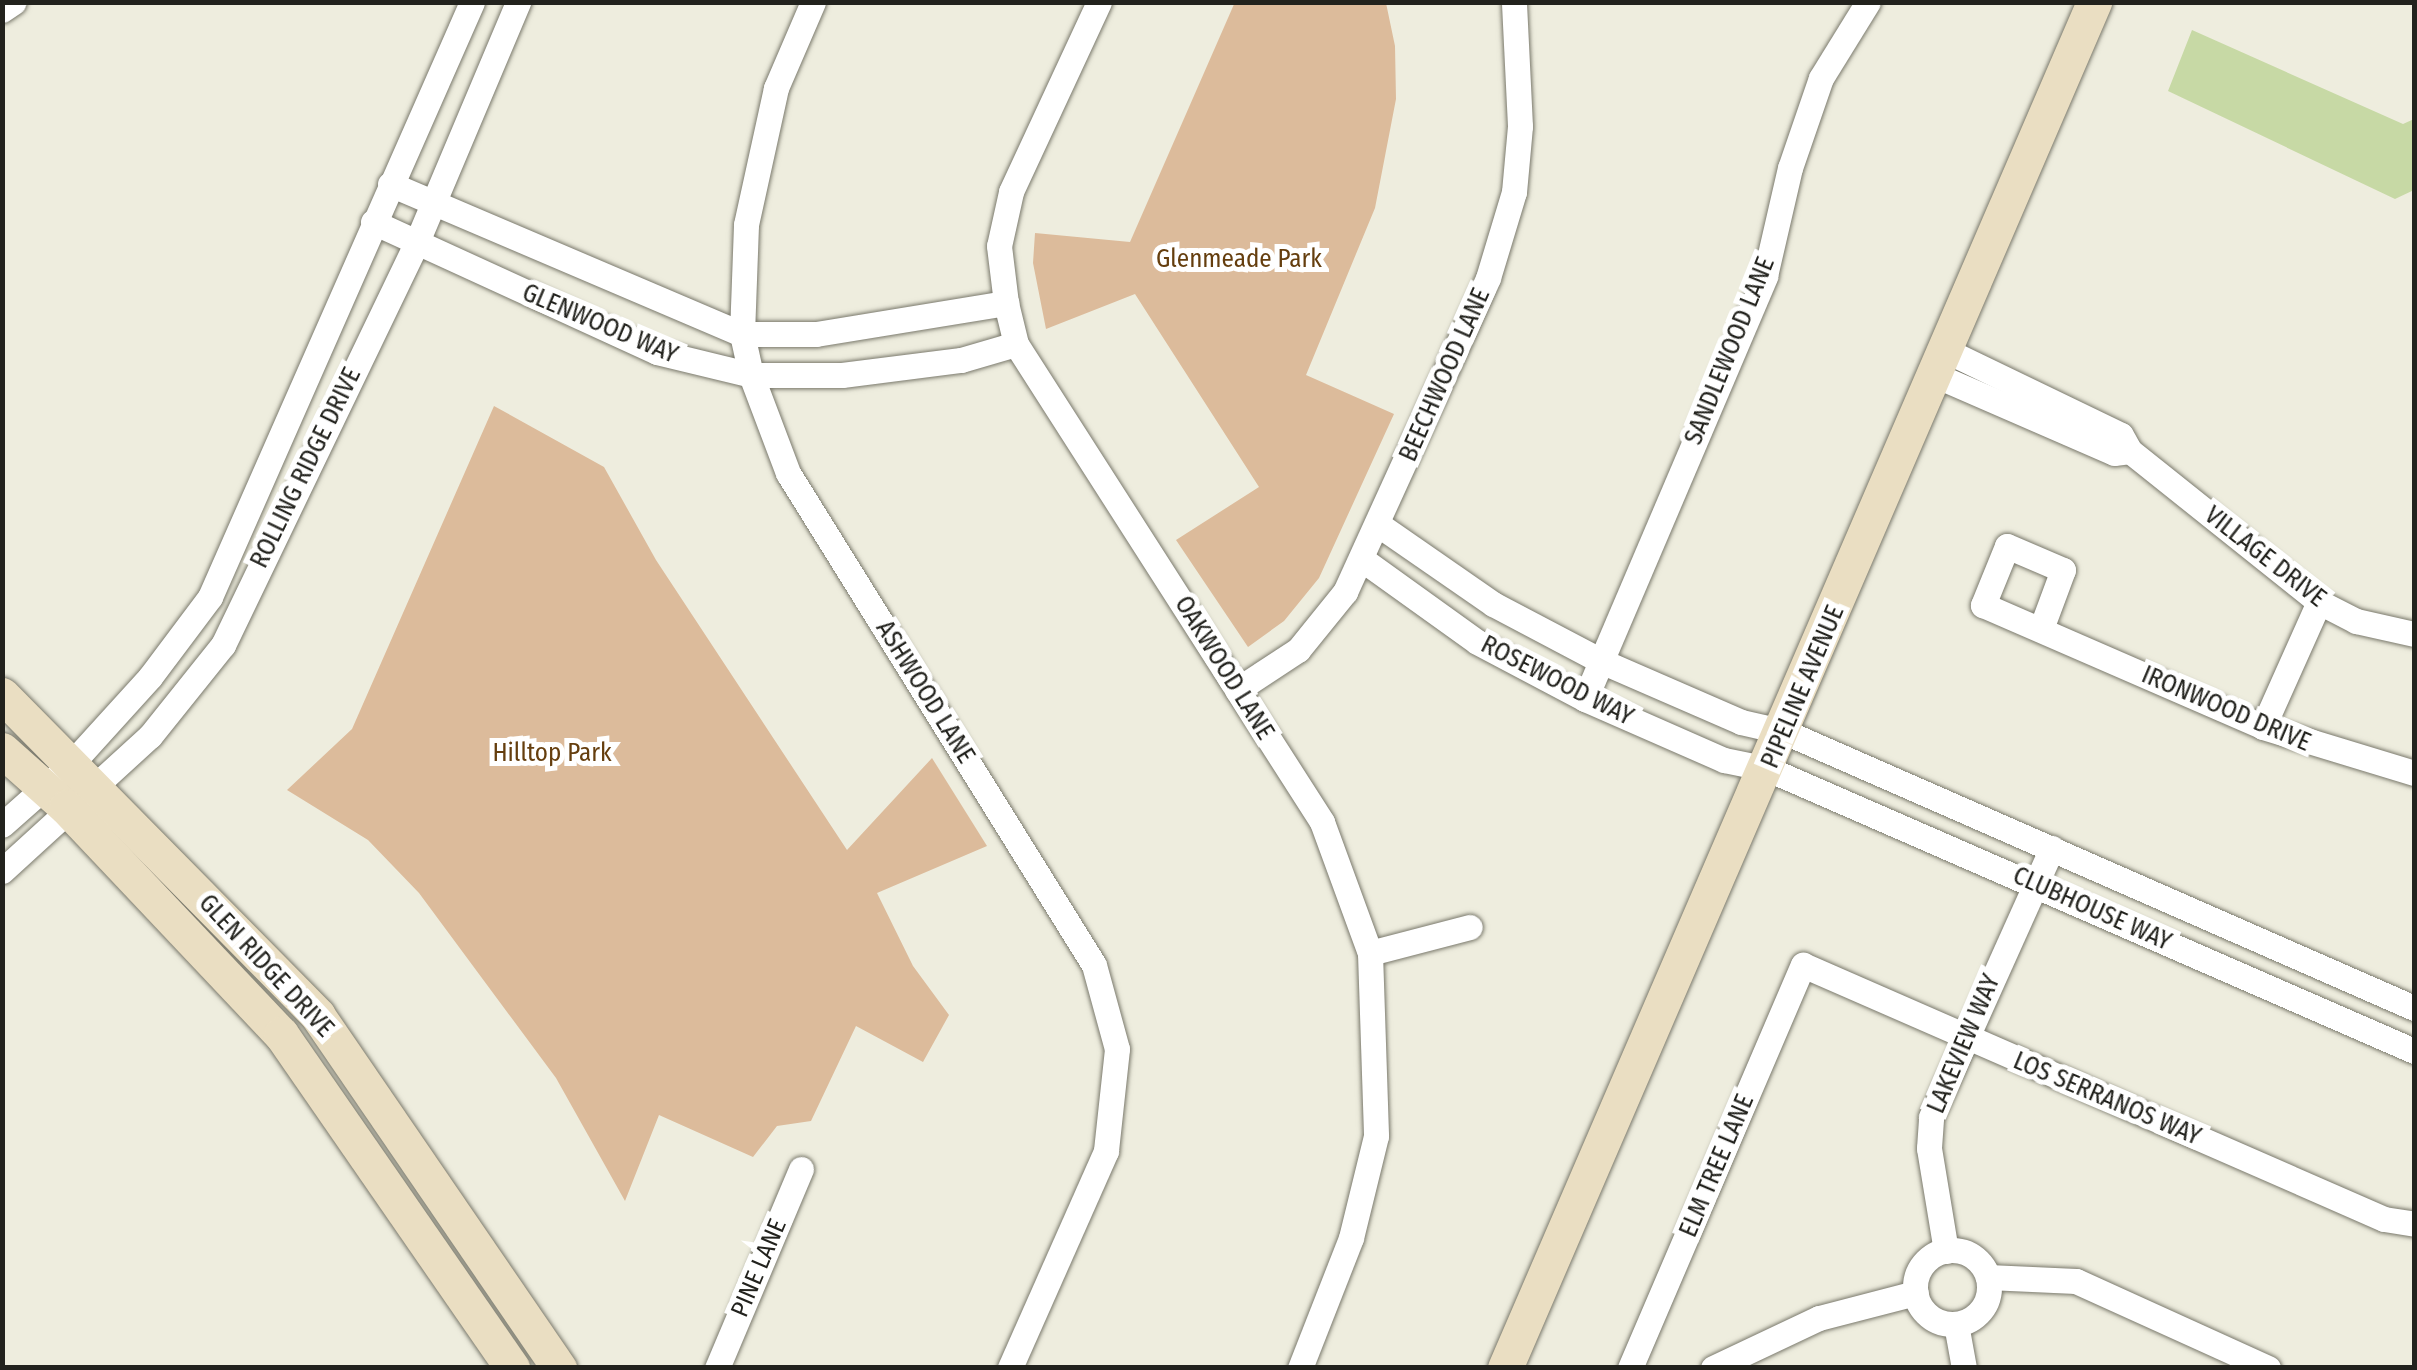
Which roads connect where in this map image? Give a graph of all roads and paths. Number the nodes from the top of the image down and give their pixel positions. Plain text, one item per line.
1 (14, 2) edge
2 (472, 2) edge
3 (518, 2) edge
4 (813, 2) edge
5 (1099, 2) edge
6 (1514, 2) edge
7 (1868, 2) edge
8 (2094, 2) edge
9 (2, 10) edge
10 (390, 184) junction
11 (431, 202) junction
12 (373, 222) junction
13 (416, 244) junction
14 (1006, 303) junction
15 (742, 334) junction
16 (1016, 344) junction
17 (1940, 362) junction
18 (751, 375) junction
19 (1379, 525) junction
20 (1363, 560) junction
21 (2318, 602) junction
22 (2041, 630) dead end
23 (2414, 634) edge
24 (1601, 661) junction
25 (1237, 690) junction
26 (2, 695) edge
27 (1585, 699) junction
28 (2263, 728) junction
29 (1785, 732) junction
30 (2, 750) edge
31 (1768, 769) junction
32 (83, 773) junction
33 (2414, 773) edge
34 (54, 796) junction
35 (2, 824) edge
36 (2052, 848) junction
37 (2, 871) edge
38 (2035, 884) junction
39 (1470, 927) dead end
40 (1370, 952) junction
41 (1803, 964) joint
42 (2414, 1008) edge
43 (1963, 1037) junction
44 (2414, 1052) edge
45 (802, 1170) dead end
46 (2414, 1224) edge
47 (1946, 1250) junction
48 (1988, 1278) junction
49 (1916, 1293) junction
50 (1956, 1324) junction
51 (2262, 1366) edge
52 (512, 1368) edge
53 (559, 1368) edge
54 (718, 1368) edge
55 (1010, 1368) edge
56 (1300, 1368) edge
57 (1505, 1368) edge
58 (1630, 1368) edge
59 (1713, 1368) edge
60 (1964, 1368) edge

1 - 9 street
2 - 10 street, ROLLING RIDGE DRIVE
3 - 11 street, ROLLING RIDGE DRIVE
4 - 15 street, ASHWOOD LANE
5 - 14 street, OAKWOOD LANE
6 - 19 street, BEECHWOOD LANE
7 - 24 street, SANDLEWOOD LANE
8 - 17 street, PIPELINE AVENUE
10 - 11 street, GLENWOOD WAY
10 - 12 street, ROLLING RIDGE DRIVE
11 - 13 street, ROLLING RIDGE DRIVE
11 - 15 street, GLENWOOD WAY
12 - 13 street, GLENWOOD WAY
12 - 32 street, ROLLING RIDGE DRIVE
13 - 18 street, GLENWOOD WAY
13 - 32 street, ROLLING RIDGE DRIVE
14 - 15 street, GLENWOOD WAY
14 - 16 street, OAKWOOD LANE
15 - 18 street, ASHWOOD LANE
16 - 18 street, GLENWOOD WAY
16 - 25 street, OAKWOOD LANE
17 - 21 street, VILLAGE DRIVE
17 - 29 street, PIPELINE AVENUE
18 - 55 street, ASHWOOD LANE
19 - 20 street, BEECHWOOD LANE
19 - 24 street, ROSEWOOD WAY
20 - 25 street, BEECHWOOD LANE
20 - 27 street, ROSEWOOD WAY
21 - 23 street, VILLAGE DRIVE
21 - 28 street
22 - 28 street, IRONWOOD DRIVE
24 - 27 street, SANDLEWOOD LANE
24 - 29 street, ROSEWOOD WAY
25 - 40 street, OAKWOOD LANE
26 - 32 street, GLEN RIDGE DRIVE
27 - 31 street, ROSEWOOD WAY
28 - 33 street, IRONWOOD DRIVE
29 - 31 street, PIPELINE AVENUE
29 - 36 street, CLUBHOUSE WAY
30 - 34 street, GLEN RIDGE DRIVE
31 - 38 street, CLUBHOUSE WAY
31 - 57 street, PIPELINE AVENUE
32 - 34 street, ROLLING RIDGE DRIVE
32 - 53 street, GLEN RIDGE DRIVE
34 - 35 street, ROLLING RIDGE DRIVE
34 - 37 street, ROLLING RIDGE DRIVE
34 - 52 street, GLEN RIDGE DRIVE
36 - 38 street, LAKEVIEW WAY
36 - 42 street, CLUBHOUSE WAY
38 - 43 street, LAKEVIEW WAY
38 - 44 street, CLUBHOUSE WAY
39 - 40 street
40 - 56 street, OAKWOOD LANE
41 - 43 street, LOS SERRANOS WAY
41 - 58 street, ELM TREE LANE
43 - 46 street, LOS SERRANOS WAY
43 - 47 street, LAKEVIEW WAY
45 - 54 street, PINE LANE
47 - 48 street
47 - 49 street
48 - 50 street
48 - 51 street
49 - 50 street
49 - 59 street
50 - 60 street

